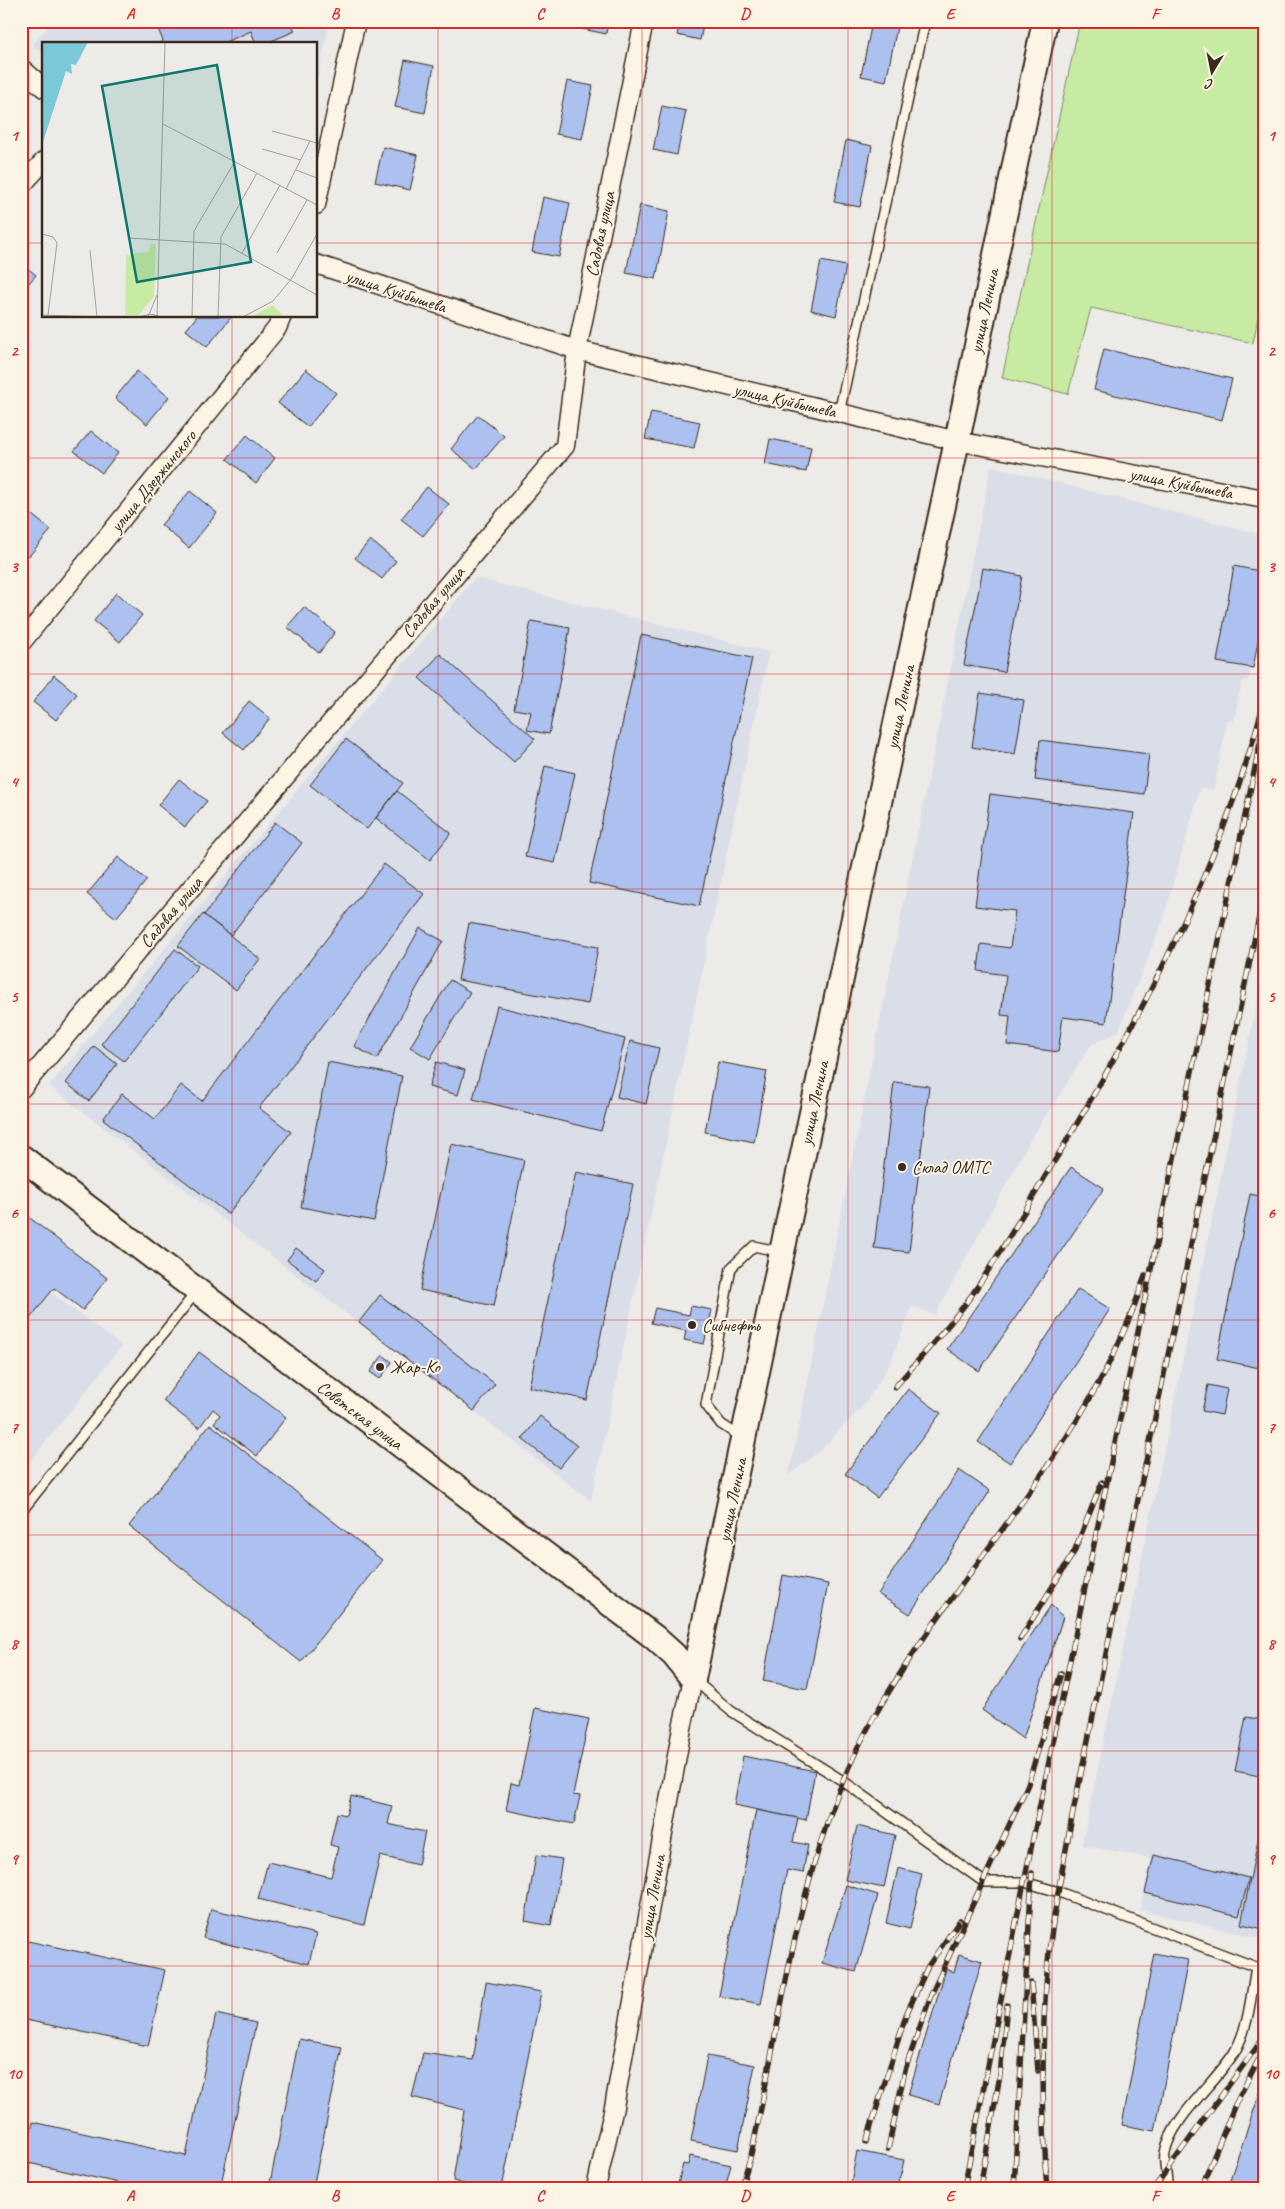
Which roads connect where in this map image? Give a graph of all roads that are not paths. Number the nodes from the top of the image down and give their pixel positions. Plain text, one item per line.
1 (356, 21) edge
2 (644, 21) edge
3 (925, 21) edge
4 (1045, 21) edge
5 (21, 68) edge
6 (42, 86) edge
7 (42, 163) edge
8 (21, 186) edge
9 (318, 196) edge
10 (318, 265) edge
11 (281, 318) edge
12 (577, 350) junction
13 (839, 413) junction
14 (957, 441) junction
15 (1264, 499) edge
16 (21, 643) edge
17 (21, 1089) edge
18 (21, 1157) edge
19 (782, 1252) junction
20 (197, 1291) junction
21 (745, 1439) junction
22 (21, 1512) edge
23 (693, 1679) junction
24 (1256, 1967) junction
25 (1264, 1974) edge
26 (596, 2188) edge
27 (1167, 2188) edge

1 - 9 street
2 - 12 street, Садовая улица
3 - 13 lane
4 - 14 street, улица Ленина
5 - 6 street
7 - 8 street
10 - 12 street, улица Куйбышева
11 - 16 street, улица Дзержинского
12 - 13 street, улица Куйбышева
12 - 17 street, Садовая улица
13 - 14 street, улица Куйбышева
14 - 15 street, улица Куйбышева
14 - 19 street, улица Ленина
18 - 20 street, Советская улица
19 - 21 street, улица Ленина
19 - 21 lane
20 - 22 lane
20 - 23 street, Советская улица
21 - 23 street, улица Ленина
23 - 24 lane
23 - 26 street, улица Ленина
24 - 25 lane
24 - 27 lane

